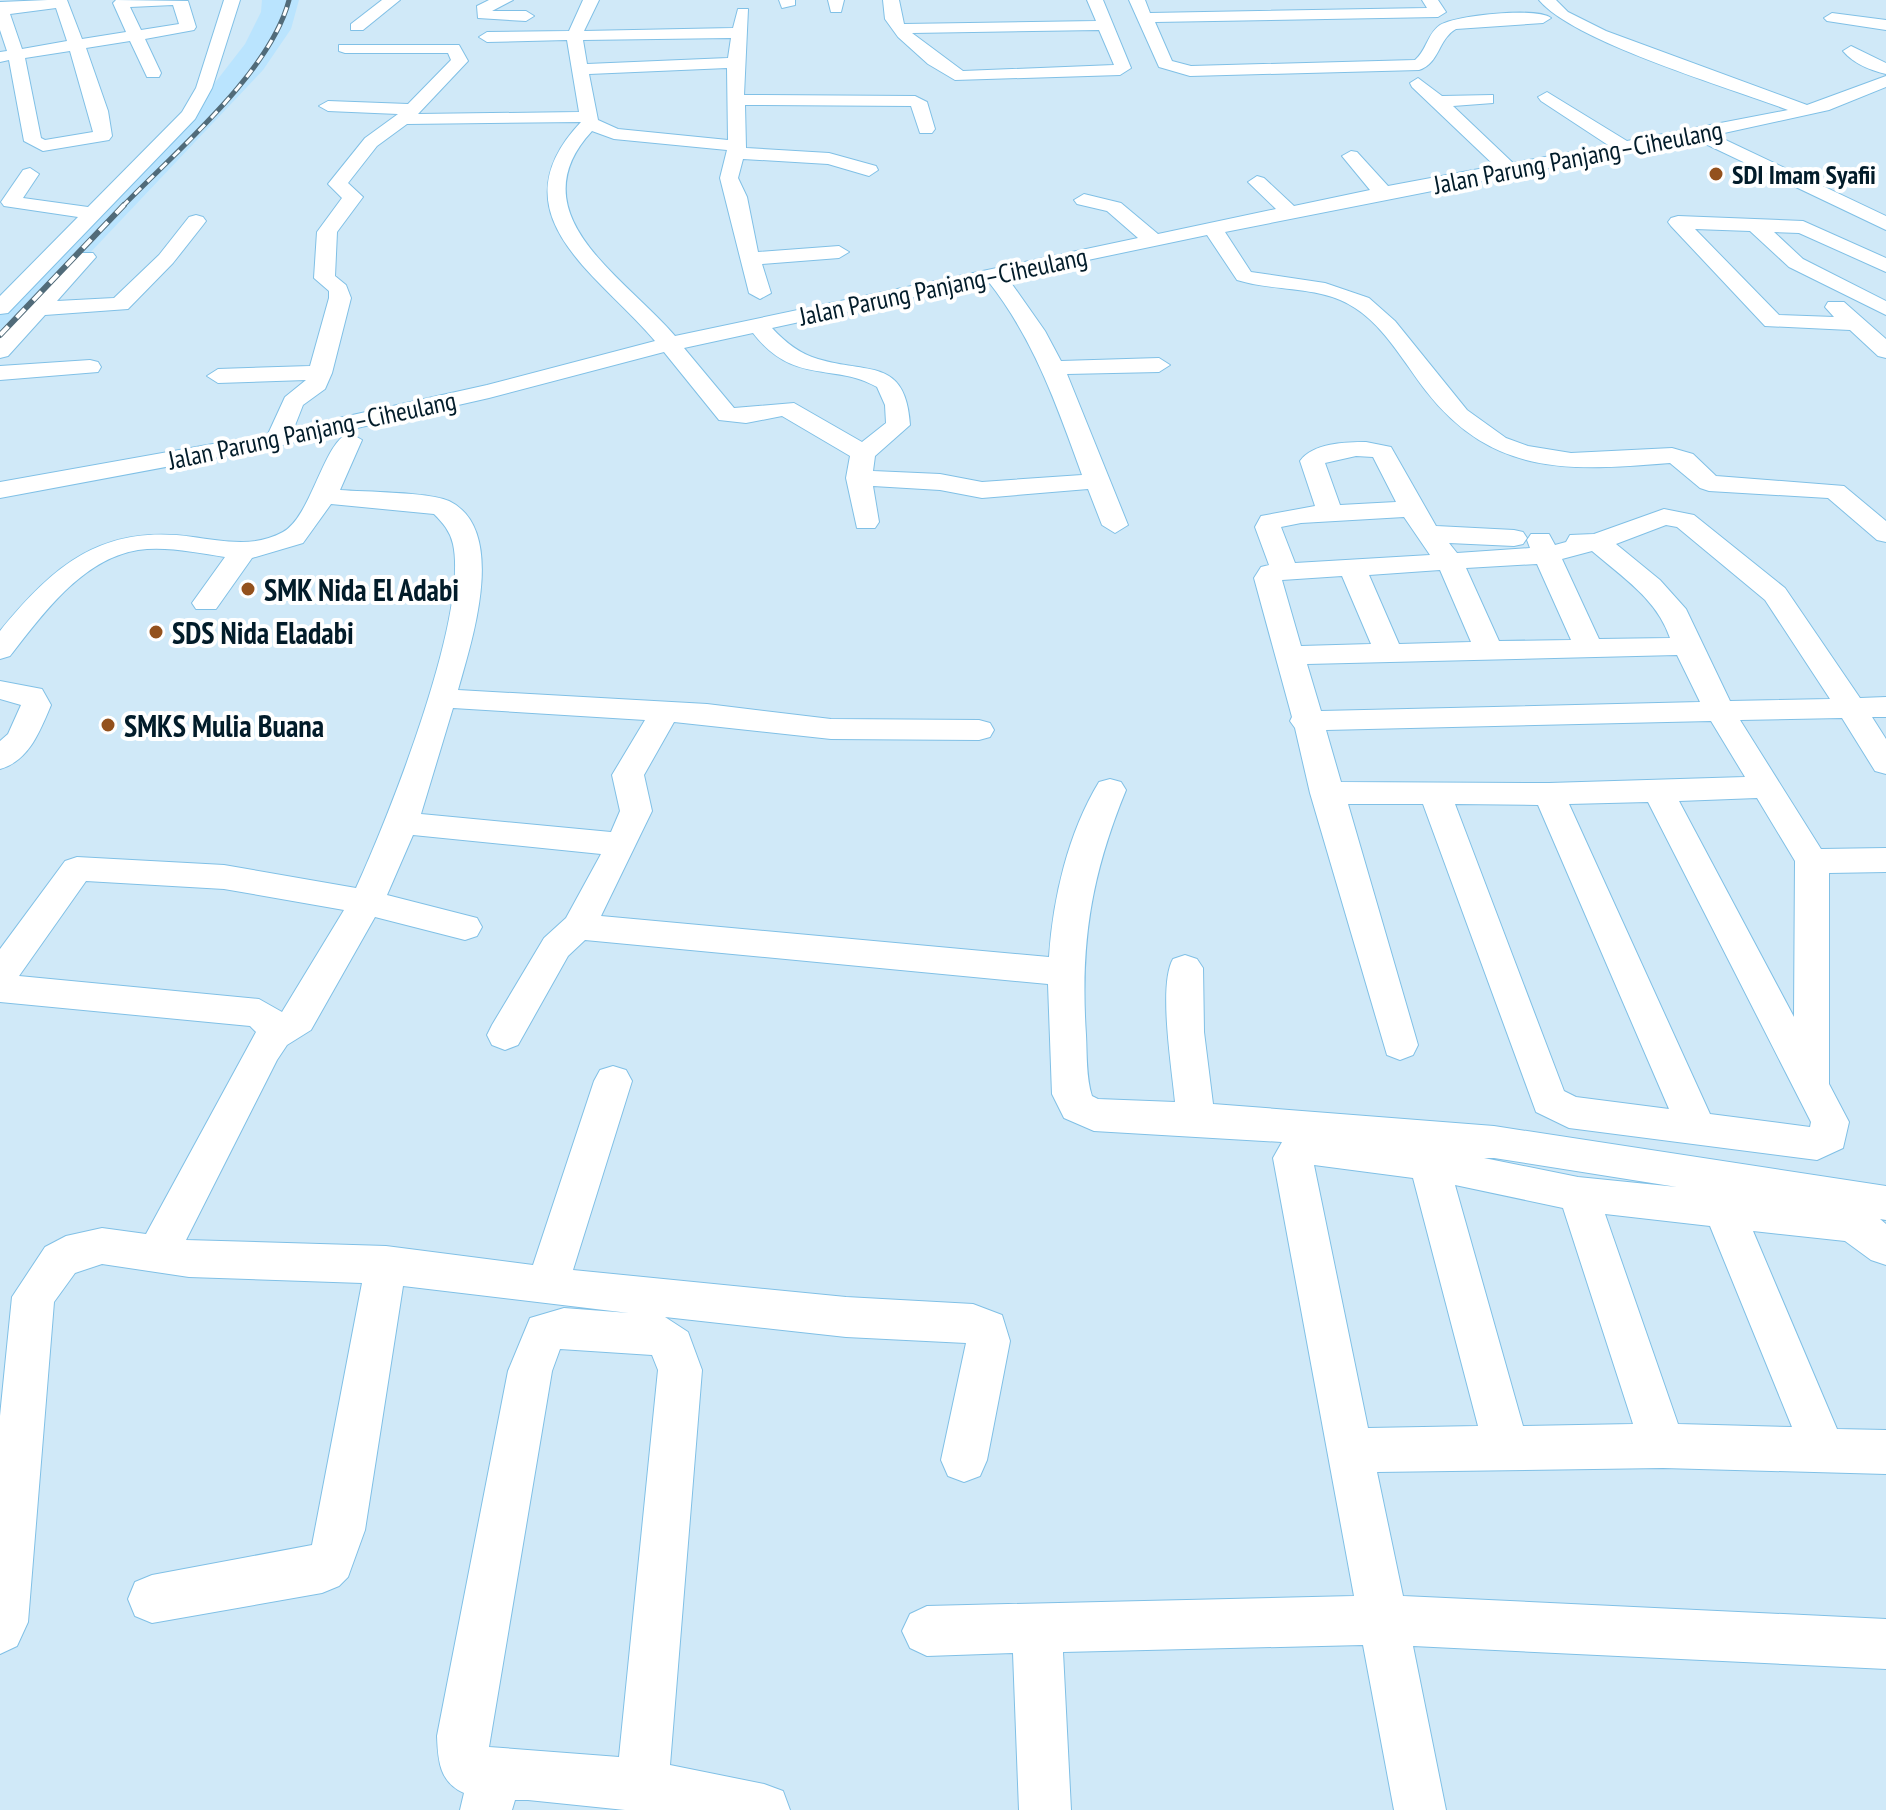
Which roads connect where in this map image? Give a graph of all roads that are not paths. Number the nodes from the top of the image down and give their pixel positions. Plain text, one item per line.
1 (174, 0) edge
2 (232, 0) edge
3 (392, 0) edge
4 (505, 0) edge
5 (591, 0) edge
6 (891, 0) edge
7 (1095, 0) edge
8 (1137, 0) edge
9 (1180, 0) edge
10 (1232, 0) edge
11 (1286, 0) edge
12 (1430, 0) edge
13 (1525, 0) edge
14 (1547, 0) edge
15 (1387, 6) edge
16 (1340, 7) edge
17 (0, 9) edge
18 (743, 12) dead end
19 (1295, 15) junction
20 (539, 16) dead end
21 (1241, 16) junction
22 (1188, 17) junction
23 (1145, 18) junction
24 (1543, 18) junction
25 (1832, 18) dead end
26 (1106, 25) junction
27 (1886, 25) edge
28 (357, 27) dead end
29 (901, 29) junction
30 (1406, 31) dead end
31 (1056, 32) junction
32 (741, 33) junction
33 (1006, 33) junction
34 (953, 34) junction
35 (135, 36) junction
36 (574, 36) junction
37 (487, 37) dead end
38 (77, 45) junction
39 (345, 48) dead end
40 (1318, 49) junction
41 (1261, 50) junction
42 (1851, 51) dead end
43 (8, 55) edge
44 (735, 63) junction
45 (580, 69) junction
46 (1886, 69) edge
47 (153, 73) dead end
48 (1070, 73) junction
49 (961, 76) junction
50 (1014, 79) junction
51 (1886, 81) edge
52 (1418, 83) dead end
53 (1547, 97) dead end
54 (966, 99) dead end
55 (1487, 99) dead end
56 (734, 100) junction
57 (1436, 102) junction
58 (328, 106) dead end
59 (1805, 110) junction
60 (408, 114) junction
61 (1775, 118) junction
62 (590, 120) junction
63 (926, 129) dead end
64 (1721, 130) junction
65 (1699, 134) junction
66 (1622, 146) junction
67 (736, 150) junction
68 (1351, 156) dead end
69 (869, 170) dead end
70 (1510, 170) junction
71 (30, 174) dead end
72 (1257, 182) dead end
73 (1383, 193) junction
74 (1084, 200) dead end
75 (1886, 207) edge
76 (92, 213) junction
77 (1291, 213) junction
78 (196, 221) dead end
79 (1886, 224) edge
80 (1757, 227) junction
81 (1213, 229) junction
82 (1154, 241) junction
83 (839, 252) dead end
84 (86, 257) dead end
85 (749, 259) junction
86 (1796, 263) junction
87 (1886, 266) edge
88 (993, 274) junction
89 (760, 293) dead end
90 (0, 308) edge
91 (40, 309) junction
92 (1886, 309) edge
93 (1852, 324) junction
94 (759, 326) junction
95 (666, 345) junction
96 (1885, 349) edge
97 (0, 351) edge
98 (1159, 365) dead end
99 (90, 367) dead end
100 (1054, 368) junction
101 (0, 373) edge
102 (321, 373) junction
103 (218, 376) dead end
104 (278, 439) junction
105 (350, 440) dead end
106 (861, 466) junction
107 (1096, 481) junction
108 (0, 490) edge
109 (324, 496) junction
110 (1412, 509) junction
111 (1330, 513) junction
112 (866, 522) dead end
113 (1115, 525) dead end
114 (1429, 534) junction
115 (1886, 534) edge
116 (1597, 542) junction
117 (1544, 547) junction
118 (243, 552) junction
119 (1449, 561) junction
120 (1284, 569) junction
121 (1353, 570) junction
122 (206, 603) dead end
123 (1687, 646) junction
124 (1589, 648) junction
125 (0, 650) edge
126 (1489, 651) junction
127 (1389, 654) junction
128 (1291, 655) junction
129 (0, 690) edge
130 (441, 698) junction
131 (1886, 707) edge
132 (1847, 708) junction
133 (665, 712) junction
134 (1721, 713) junction
135 (1305, 721) junction
136 (979, 730) dead end
137 (0, 759) edge
138 (1886, 764) edge
139 (1767, 787) junction
140 (1657, 789) junction
141 (1110, 790) dead end
142 (1326, 793) junction
143 (1435, 794) junction
144 (1549, 794) junction
145 (402, 823) junction
146 (622, 845) junction
147 (1886, 860) edge
148 (1812, 861) junction
149 (367, 901) junction
150 (465, 927) dead end
151 (578, 927) junction
152 (1185, 968) dead end
153 (1065, 972) junction
154 (0, 976) edge
155 (0, 988) edge
156 (280, 1031) junction
157 (505, 1035) dead end
158 (1400, 1045) dead end
159 (613, 1081) dead end
160 (1812, 1085) junction
161 (1196, 1119) junction
162 (1697, 1129) junction
163 (1429, 1163) junction
164 (1578, 1194) junction
165 (1886, 1203) edge
166 (1725, 1212) junction
167 (1886, 1247) edge
168 (158, 1253) junction
169 (386, 1265) junction
170 (547, 1286) junction
171 (1506, 1446) junction
172 (1663, 1446) junction
173 (1823, 1448) junction
174 (1350, 1450) junction
175 (1886, 1452) edge
176 (964, 1460) dead end
177 (9, 1474) edge
178 (152, 1599) dead end
179 (1382, 1620) junction
180 (0, 1629) edge
181 (1037, 1630) junction
182 (927, 1631) dead end
183 (1886, 1644) edge
184 (490, 1792) edge
185 (665, 1796) edge
186 (764, 1810) edge
187 (1045, 1810) edge
188 (1420, 1810) edge

1 - 35 street
1 - 35 street
2 - 76 street
3 - 28 street
4 - 20 street
5 - 36 street
6 - 29 street
7 - 26 street
8 - 23 street
9 - 22 street
10 - 21 street
11 - 19 street
12 - 15 street
13 - 24 street
14 - 59 street
15 - 16 street
15 - 30 street
16 - 19 street
16 - 40 street
17 - 38 street
17 - 43 street
18 - 32 street
19 - 21 street
19 - 40 street
21 - 22 street
21 - 41 street
22 - 23 street
22 - 41 street
23 - 24 street
24 - 61 street
25 - 27 street
26 - 31 street
26 - 48 street
29 - 34 street
29 - 49 street
31 - 33 street
31 - 48 street
32 - 36 street
32 - 44 street
33 - 34 street
33 - 50 street
34 - 49 street
35 - 38 street
35 - 47 street
36 - 37 street
36 - 45 street
38 - 43 street
38 - 43 street
39 - 60 street
40 - 41 street
42 - 46 street
44 - 45 street
44 - 56 street
45 - 62 street
48 - 50 street
49 - 50 street
49 - 54 street
51 - 59 street, Jalan Parung Panjang–Ciheulang
52 - 57 street
53 - 66 street
55 - 57 street
56 - 63 street
56 - 67 street
57 - 70 street
58 - 60 street
59 - 61 street, Jalan Parung Panjang–Ciheulang
60 - 62 street
60 - 102 street
61 - 64 street, Jalan Parung Panjang–Ciheulang
62 - 67 street
62 - 95 street
64 - 65 street, Jalan Parung Panjang–Ciheulang
64 - 75 street
65 - 66 street, Jalan Parung Panjang–Ciheulang
65 - 79 street
66 - 70 street, Jalan Parung Panjang–Ciheulang
67 - 69 street
67 - 85 street
68 - 73 street
70 - 73 street, Jalan Parung Panjang–Ciheulang
71 - 76 street
72 - 77 street
73 - 77 street, Jalan Parung Panjang–Ciheulang
74 - 82 street
76 - 90 street
77 - 81 street, Jalan Parung Panjang–Ciheulang
78 - 91 street
80 - 86 street
80 - 87 street
80 - 93 street
81 - 82 street, Jalan Parung Panjang–Ciheulang
81 - 115 street
82 - 88 street, Jalan Parung Panjang–Ciheulang
83 - 85 street
84 - 91 street
85 - 89 street
86 - 92 street
86 - 93 street
88 - 94 street, Jalan Parung Panjang–Ciheulang
88 - 100 street
91 - 97 street
93 - 96 street
94 - 95 street, Jalan Parung Panjang–Ciheulang
94 - 106 street
95 - 104 street, Jalan Parung Panjang–Ciheulang
95 - 106 street
98 - 100 street
99 - 101 street
100 - 107 street
102 - 103 street
102 - 104 street
104 - 108 street, Jalan Parung Panjang–Ciheulang
105 - 109 street
106 - 107 street
106 - 112 street
107 - 113 street
109 - 118 street
109 - 130 street
110 - 111 street
110 - 111 street
110 - 114 street
111 - 120 street
114 - 117 street
114 - 119 street
116 - 117 street
116 - 123 street
116 - 132 street
117 - 119 street
117 - 124 street
118 - 122 street
118 - 125 street
119 - 121 street
119 - 126 street
120 - 121 street
120 - 128 street
121 - 127 street
123 - 124 street
123 - 134 street
124 - 126 street
126 - 127 street
127 - 128 street
128 - 135 street
129 - 137 street
130 - 133 street
130 - 145 street
131 - 132 street
132 - 134 street
132 - 138 street
133 - 136 street
133 - 146 street
134 - 135 street
134 - 139 street
135 - 142 street
139 - 140 street
139 - 148 street
140 - 144 street
140 - 160 street
141 - 153 street
142 - 143 street
142 - 158 street
143 - 144 street
143 - 162 street
144 - 162 street
145 - 146 street
145 - 149 street
146 - 151 street
147 - 148 street
148 - 160 street
149 - 150 street
149 - 154 street
149 - 156 street
151 - 153 street
151 - 157 street
152 - 161 street
153 - 161 street
155 - 156 street
156 - 168 street
159 - 170 street
160 - 162 street
161 - 165 street
163 - 164 street
163 - 171 street
163 - 174 street
164 - 166 street
164 - 172 street
166 - 167 street
166 - 173 street
168 - 169 street
168 - 177 street
169 - 170 street
169 - 178 street
170 - 176 street
171 - 172 street
171 - 174 street
172 - 173 street
173 - 175 street
174 - 179 street
177 - 180 street
179 - 181 street
179 - 183 street
179 - 188 street
181 - 182 street
181 - 187 street
184 - 185 street
184 - 185 street
185 - 186 street

